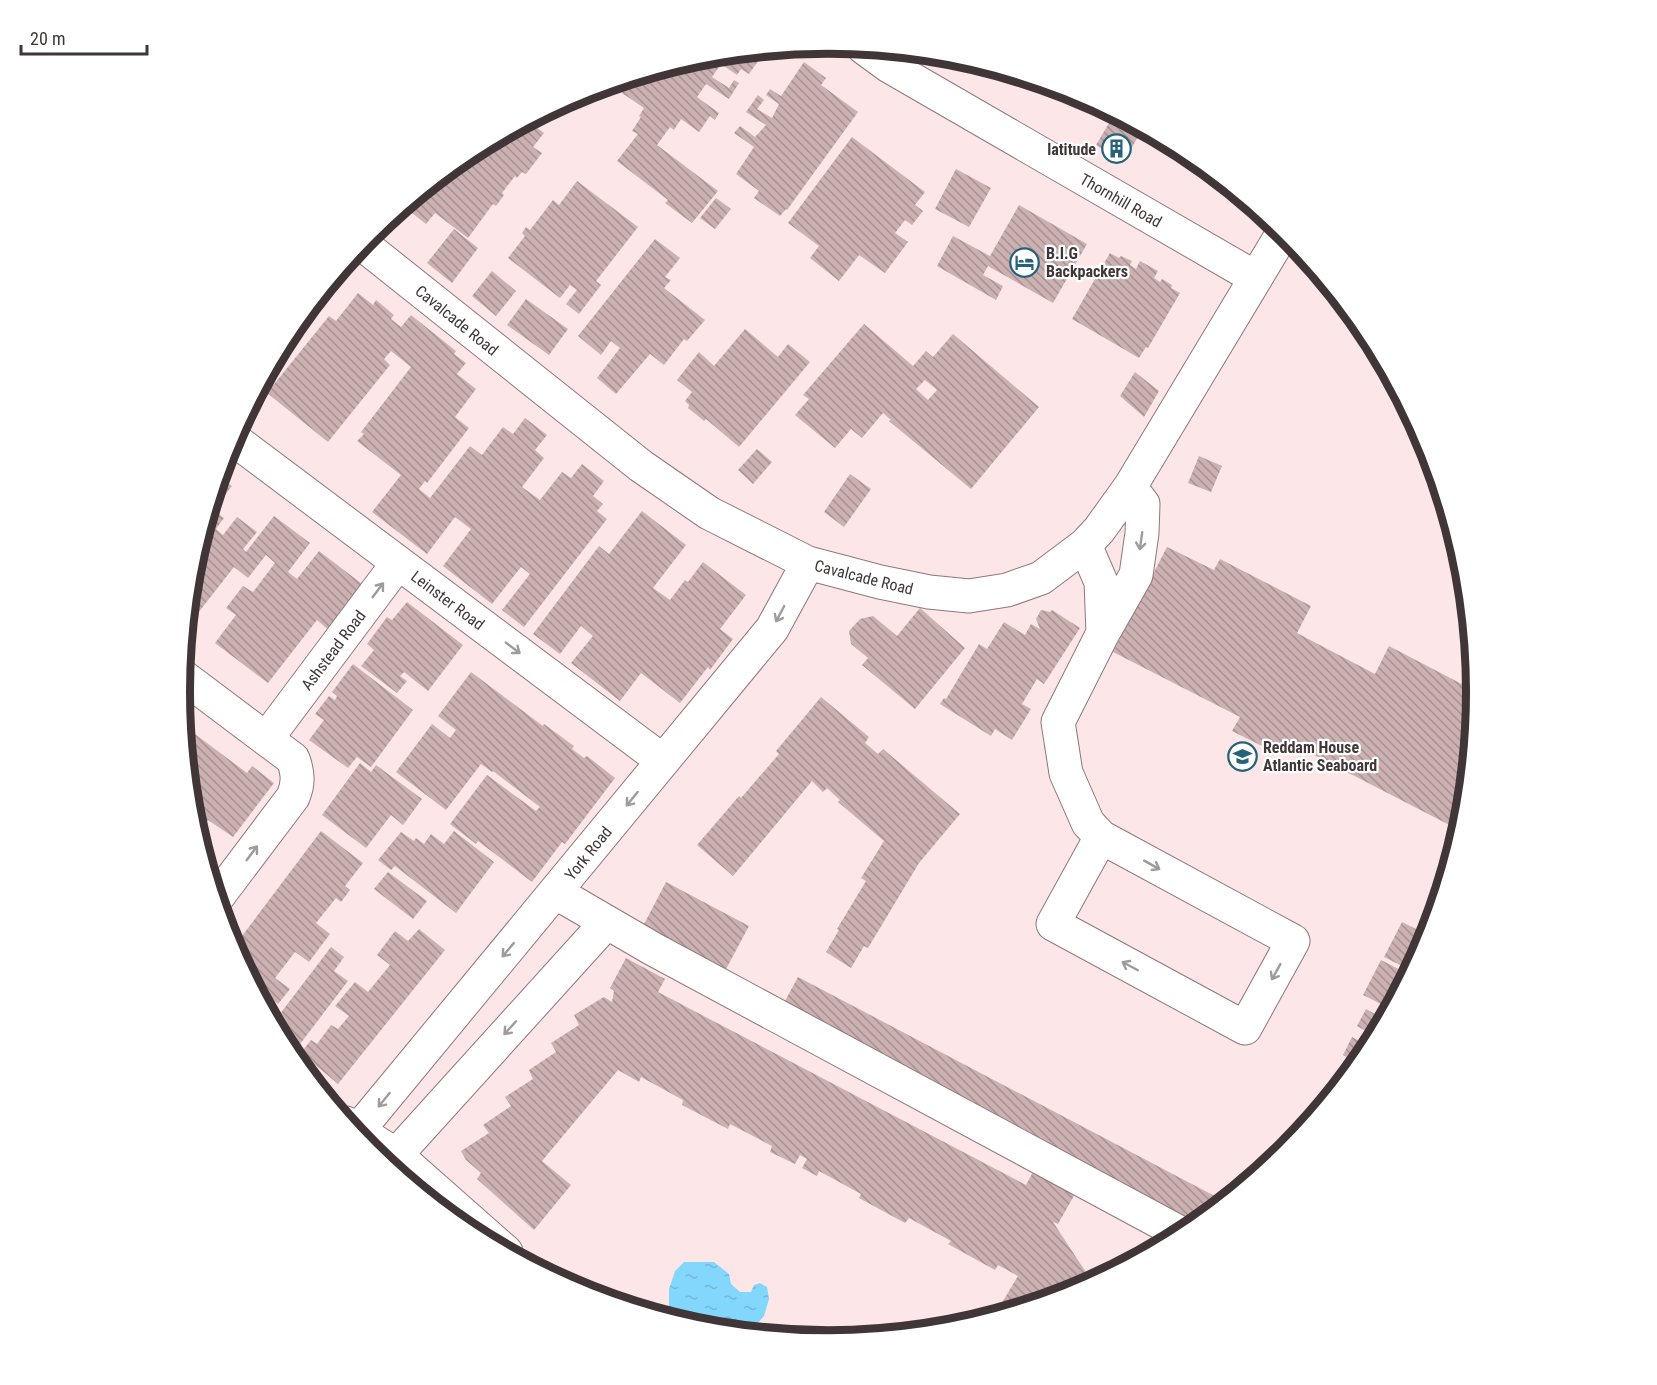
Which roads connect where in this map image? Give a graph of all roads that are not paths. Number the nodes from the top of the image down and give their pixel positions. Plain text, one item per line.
1 (875, 55) edge
2 (1279, 240) edge
3 (370, 249) edge
4 (1256, 278) junction
5 (241, 444) edge
6 (1130, 487) junction
7 (1084, 545) junction
8 (398, 563) junction
9 (808, 563) junction
10 (1103, 633) junction
11 (190, 682) edge
12 (267, 738) junction
13 (663, 761) junction
14 (1101, 837) junction
15 (222, 891) edge
16 (555, 892) junction
17 (606, 923) junction
18 (358, 1123) edge
19 (376, 1143) edge
20 (396, 1155) junction
21 (470, 1220) edge
22 (1173, 1229) edge

1 - 4 street, Thornhill Road
2 - 4 street, Cavalcade Road
3 - 9 street, Cavalcade Road
4 - 6 street, Cavalcade Road
5 - 8 street, Leinster Road
6 - 7 street, Cavalcade Road
6 -> 10 street
7 - 9 street, Cavalcade Road
7 - 10 street
12 -> 8 street, Ashstead Road
8 -> 13 street, Leinster Road
9 -> 13 street, York Road
10 - 14 street
11 - 12 street
15 -> 12 street
13 -> 16 street, York Road
14 -> 14 street
16 - 17 street
16 -> 18 street, York Road
17 -> 20 street
17 - 22 street
19 - 20 street
20 - 21 street

